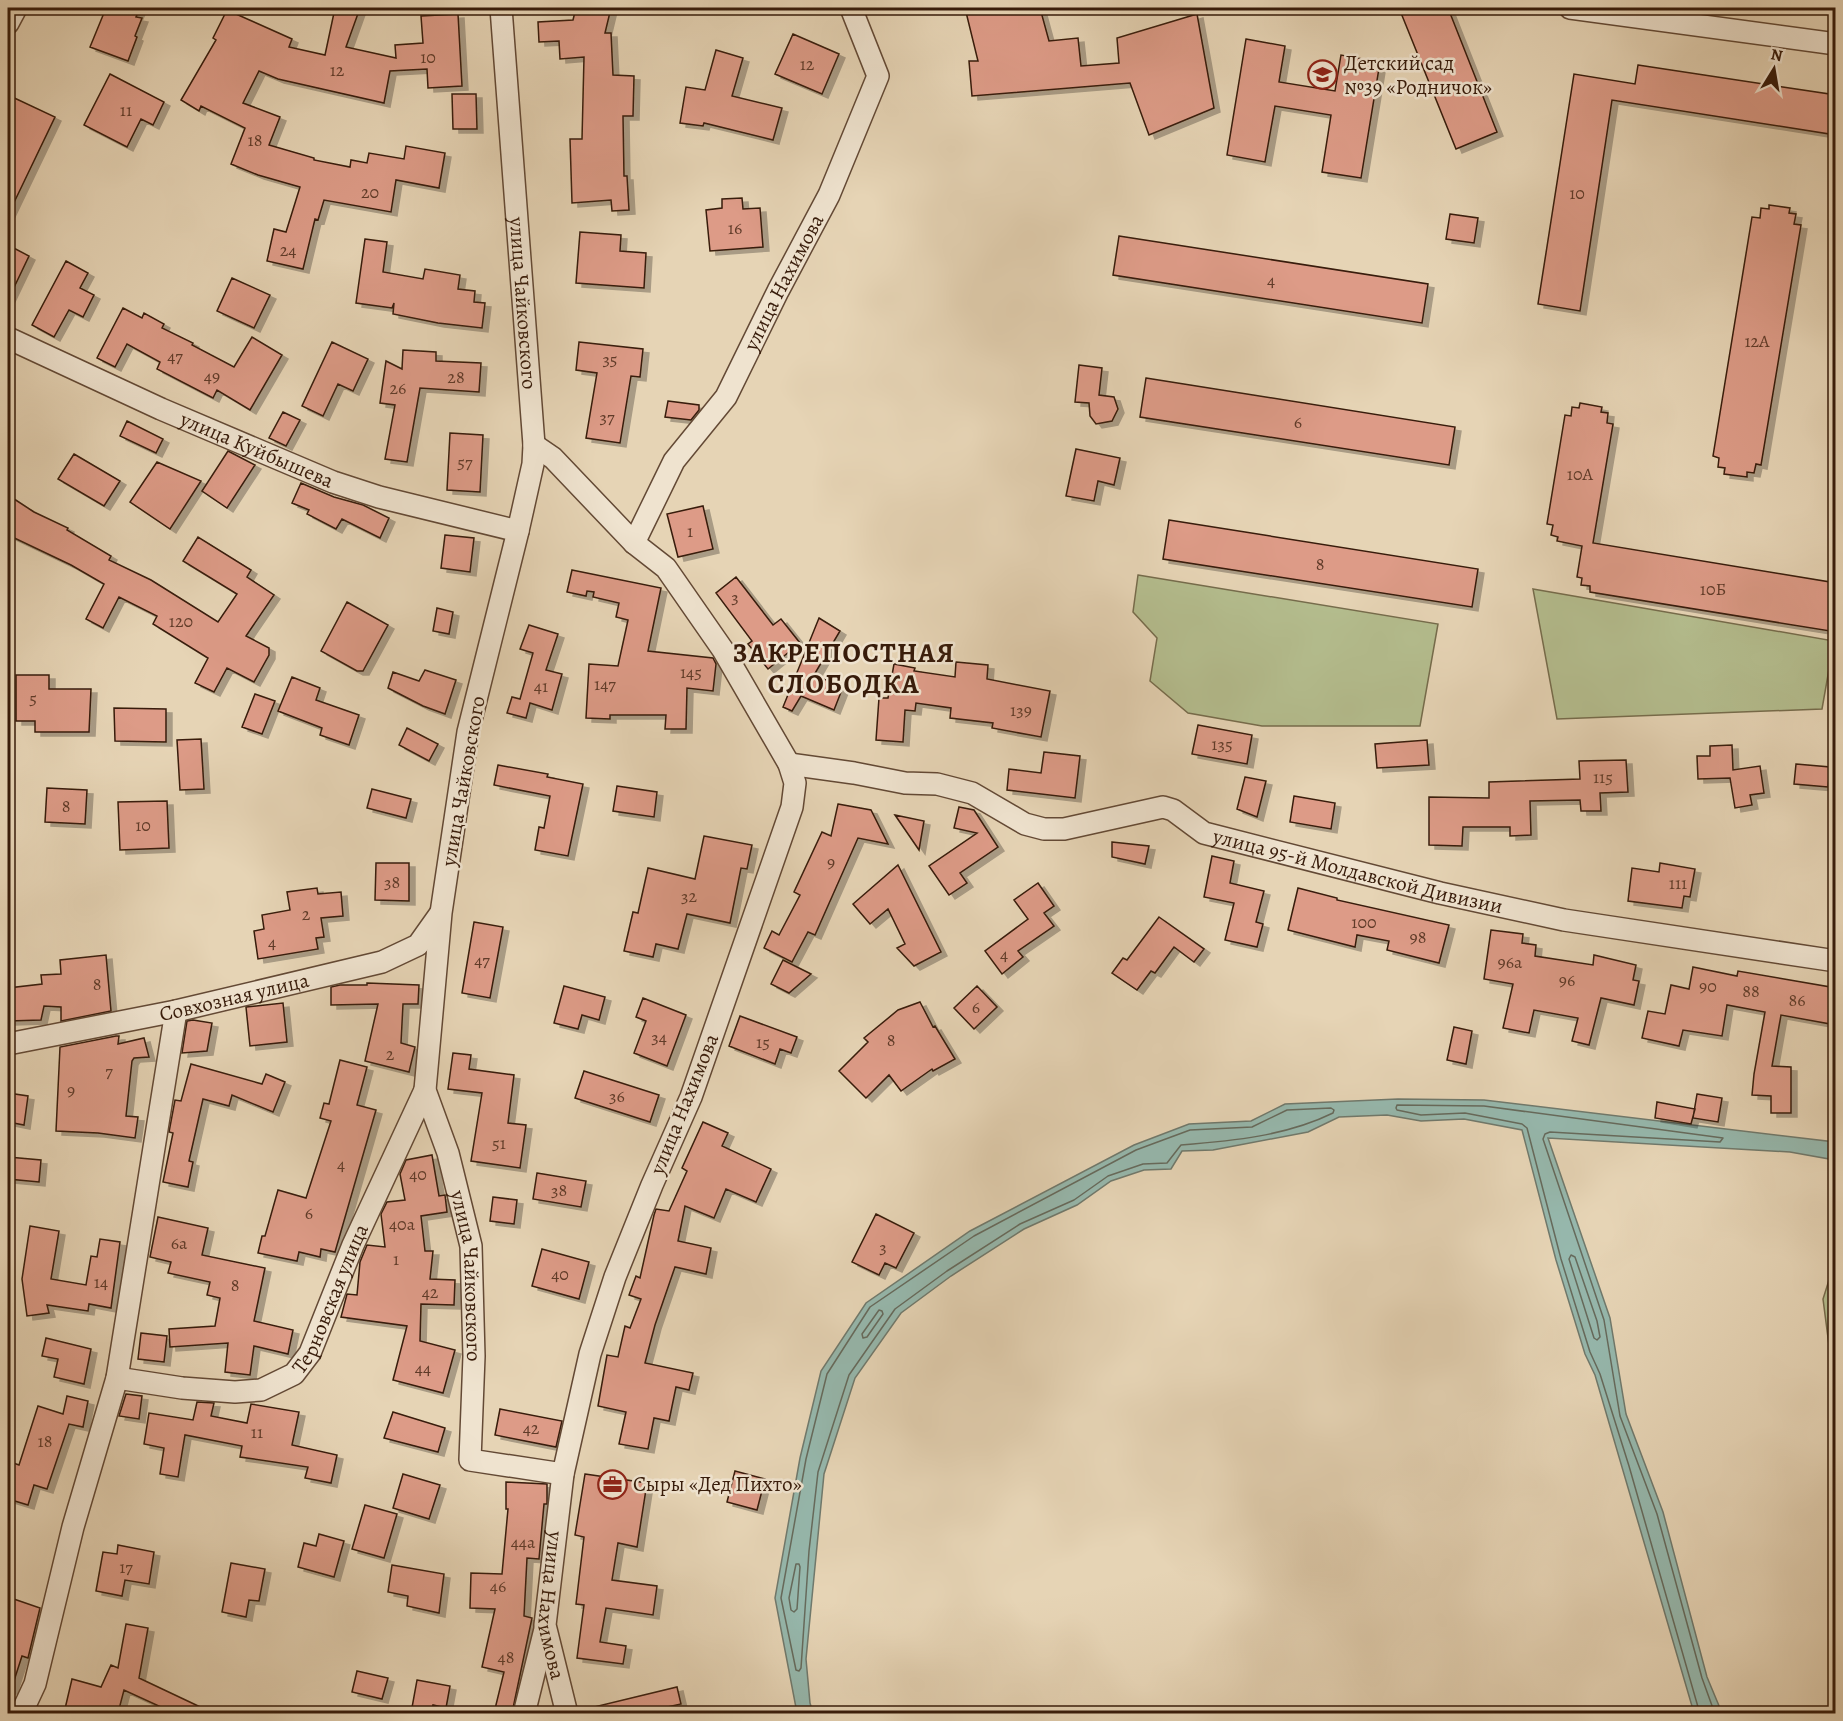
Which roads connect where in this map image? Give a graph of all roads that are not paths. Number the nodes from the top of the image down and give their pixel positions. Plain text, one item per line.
1 (16, 8) edge
2 (501, 8) edge
3 (851, 8) edge
4 (1570, 8) edge
5 (8, 23) edge
6 (1836, 44) edge
7 (8, 338) edge
8 (534, 444) junction
9 (518, 531) junction
10 (634, 543) junction
11 (789, 764) junction
12 (441, 913) junction
13 (1836, 961) edge
14 (176, 1011) junction
15 (8, 1044) edge
16 (425, 1090) junction
17 (117, 1378) junction
18 (563, 1474) junction
19 (545, 1625) junction
20 (21, 1713) edge
21 (524, 1713) edge
22 (567, 1713) edge

1 - 5 street
2 - 8 street, улица Чайковского
3 - 10 street, улица Нахимова
4 - 6 street
7 - 9 street, улица Куйбышева
8 - 9 street, улица Чайковского
8 - 10 street, улица Нахимова
9 - 12 street, улица Чайковского
10 - 11 street, улица Нахимова
11 - 13 street, улица 95-й Молдавской Дивизии
11 - 18 street, улица Нахимова
12 - 14 street, Совхозная улица
12 - 16 street, улица Чайковского
14 - 15 street, Совхозная улица
14 - 17 street
16 - 17 street, Терновская улица
16 - 18 street, улица Чайковского
17 - 20 street
18 - 19 street, улица Нахимова
19 - 21 street
19 - 22 street, улица Нахимова

